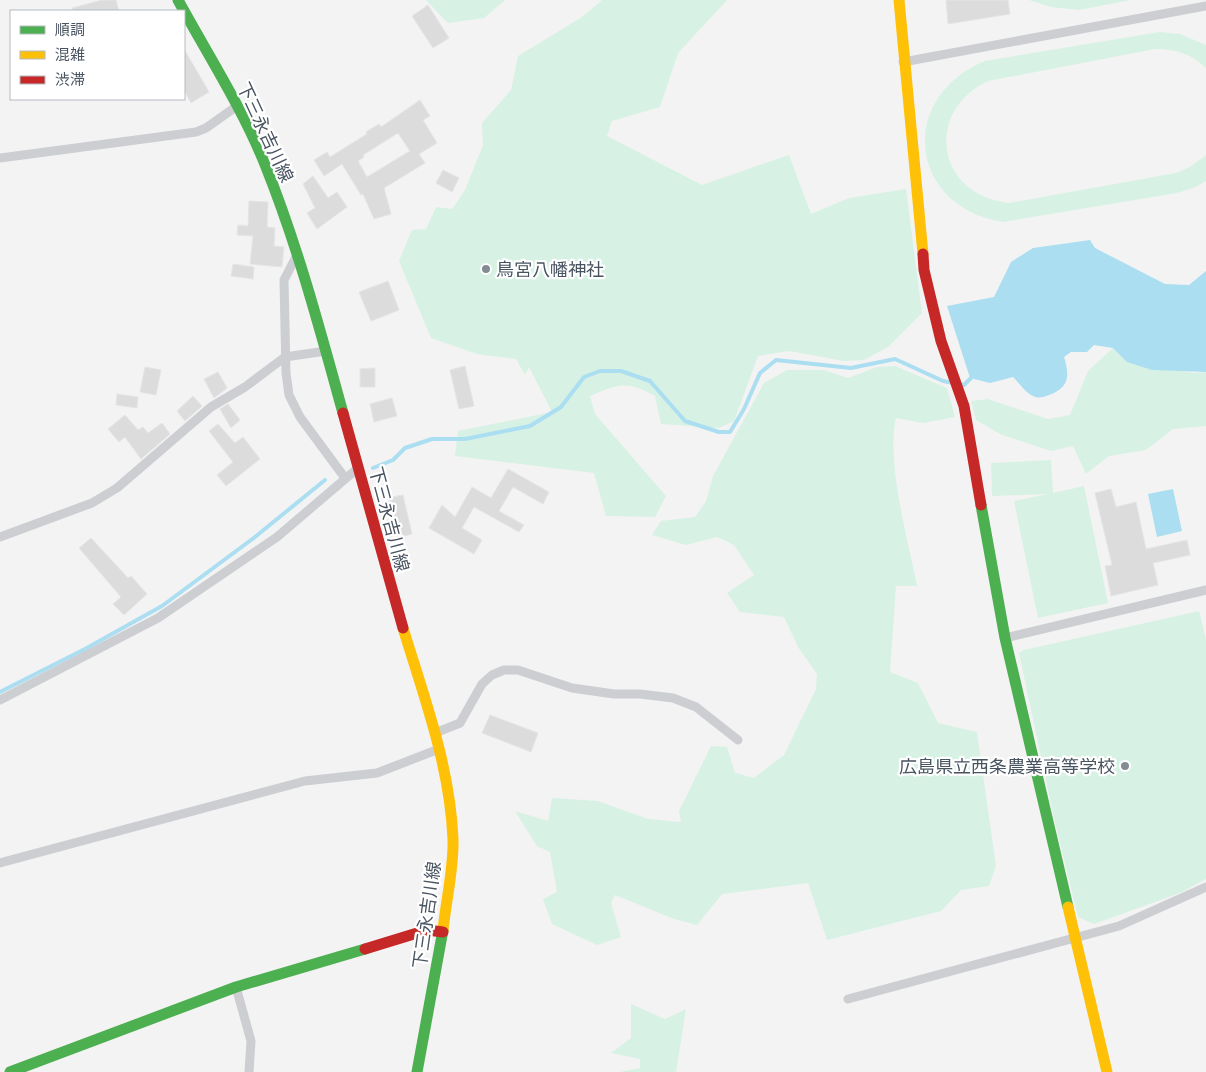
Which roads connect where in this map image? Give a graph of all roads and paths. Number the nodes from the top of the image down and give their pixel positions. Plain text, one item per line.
1 (899, 0) edge
2 (1206, 6) edge
3 (185, 12) edge
4 (903, 62) junction
5 (238, 106) junction
6 (0, 158) edge
7 (297, 256) junction
8 (326, 351) junction
9 (285, 357) junction
10 (358, 468) junction
11 (345, 478) junction
12 (0, 537) edge
13 (1206, 590) edge
14 (1005, 638) junction
15 (0, 700) edge
16 (435, 733) junction
17 (738, 740) dead end
18 (439, 749) junction
19 (0, 863) edge
20 (1206, 887) edge
21 (443, 932) junction
22 (1075, 940) junction
23 (236, 987) junction
24 (848, 999) dead end
25 (10, 1072) edge
26 (249, 1072) edge
27 (417, 1072) edge
28 (1107, 1072) edge

1 - 4 street
2 - 4 street
3 - 5 street, 下三永吉川線
4 - 14 street
5 - 6 street
5 - 7 street, 下三永吉川線
7 - 8 street, 下三永吉川線
7 - 9 street
8 - 9 street
8 - 10 street, 下三永吉川線
9 - 11 street
9 - 12 street
10 - 11 street
10 - 16 street, 下三永吉川線
11 - 15 street
13 - 14 street
14 - 22 street
16 - 17 street
16 - 18 street, 下三永吉川線
18 - 19 street
18 - 21 street, 下三永吉川線
20 - 22 street
21 - 23 street
21 - 27 street, 下三永吉川線
22 - 24 street
22 - 28 street
23 - 25 street
23 - 26 street

